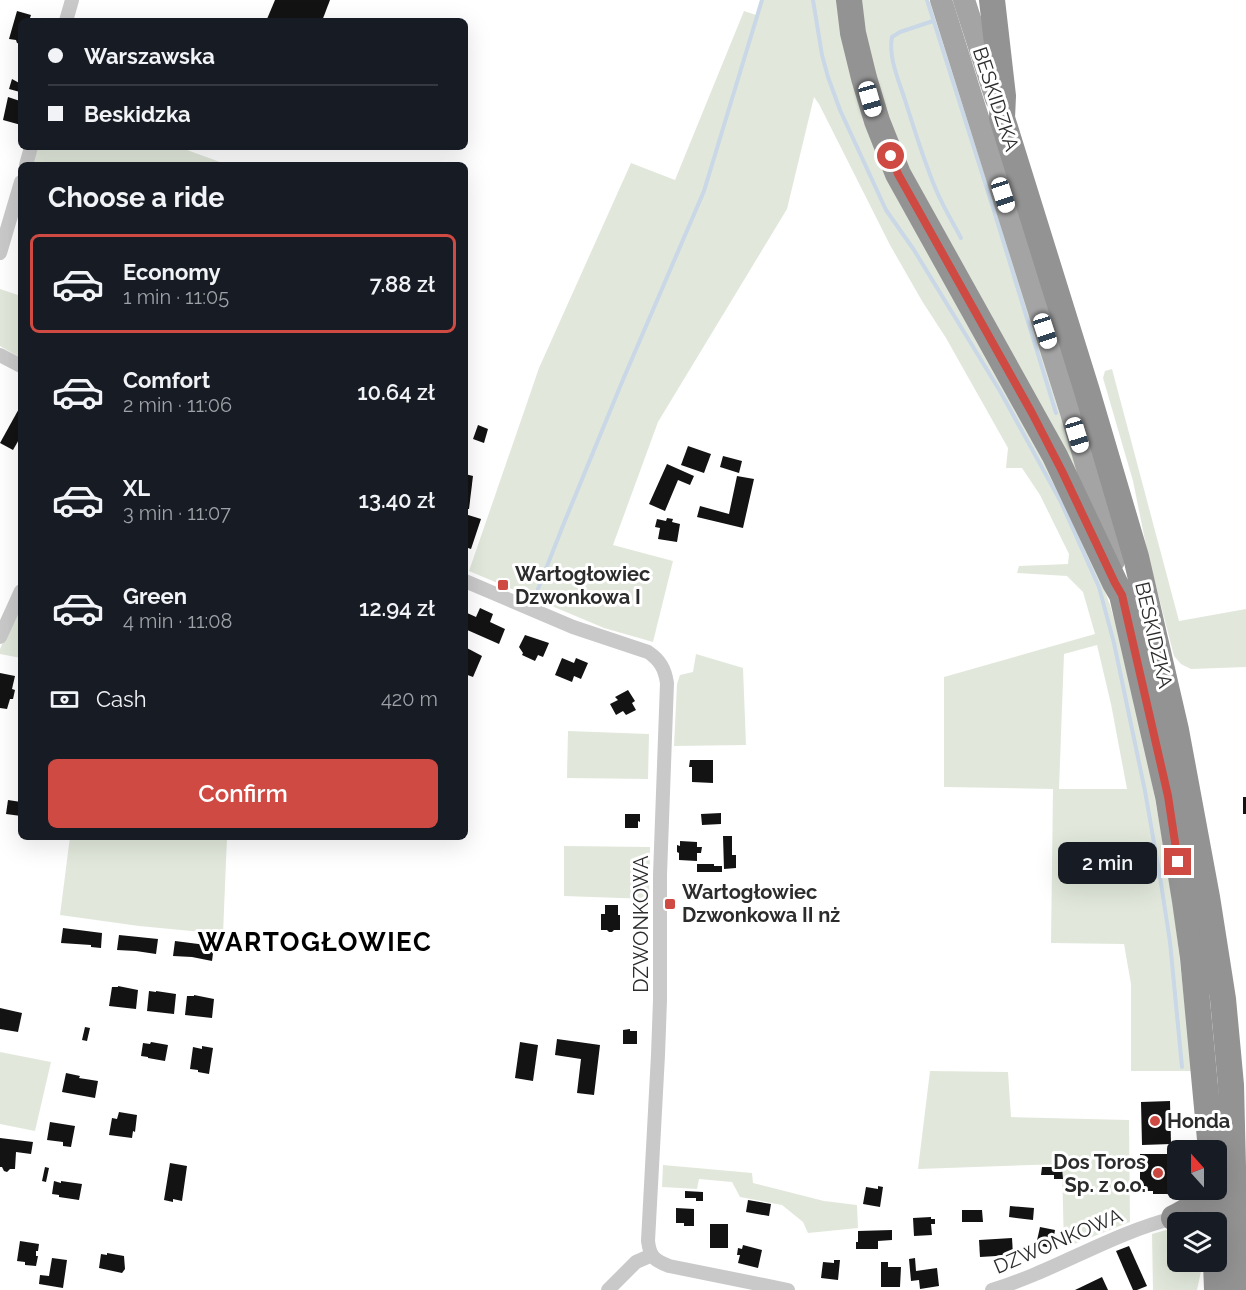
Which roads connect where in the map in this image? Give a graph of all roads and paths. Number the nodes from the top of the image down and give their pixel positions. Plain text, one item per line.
1 (72, 0) edge
2 (849, 0) edge
3 (941, 0) edge
4 (964, 0) edge
5 (992, 0) edge
6 (67, 18) edge
7 (1002, 118) junction
8 (18, 192) edge
9 (0, 253) edge
10 (0, 355) edge
11 (18, 364) edge
12 (468, 582) edge
13 (1122, 595) junction
14 (18, 598) edge
15 (0, 637) edge
16 (1231, 1085) junction
17 (1210, 1140) edge
18 (1246, 1174) edge
19 (1199, 1200) edge
20 (1189, 1212) edge
21 (1246, 1221) edge
22 (1167, 1223) edge
23 (651, 1255) junction
24 (1221, 1272) edge
25 (1230, 1289) edge
26 (608, 1290) edge
27 (788, 1290) edge
28 (993, 1290) edge

1 - 6 street
2 - 13 highway
3 - 13 main road, BESKIDZKA
4 - 7 main road, BESKIDZKA
5 - 7 highway
7 - 16 highway, BESKIDZKA
8 - 9 street
10 - 11 street
12 - 23 street, DZWONKOWA
13 - 17 highway, BESKIDZKA
14 - 15 street
16 - 18 highway
16 - 25 highway, BESKIDZKA
19 - 20 highway
21 - 25 highway
22 - 28 street, DZWONKOWA
23 - 26 street
23 - 27 street
24 - 25 highway

